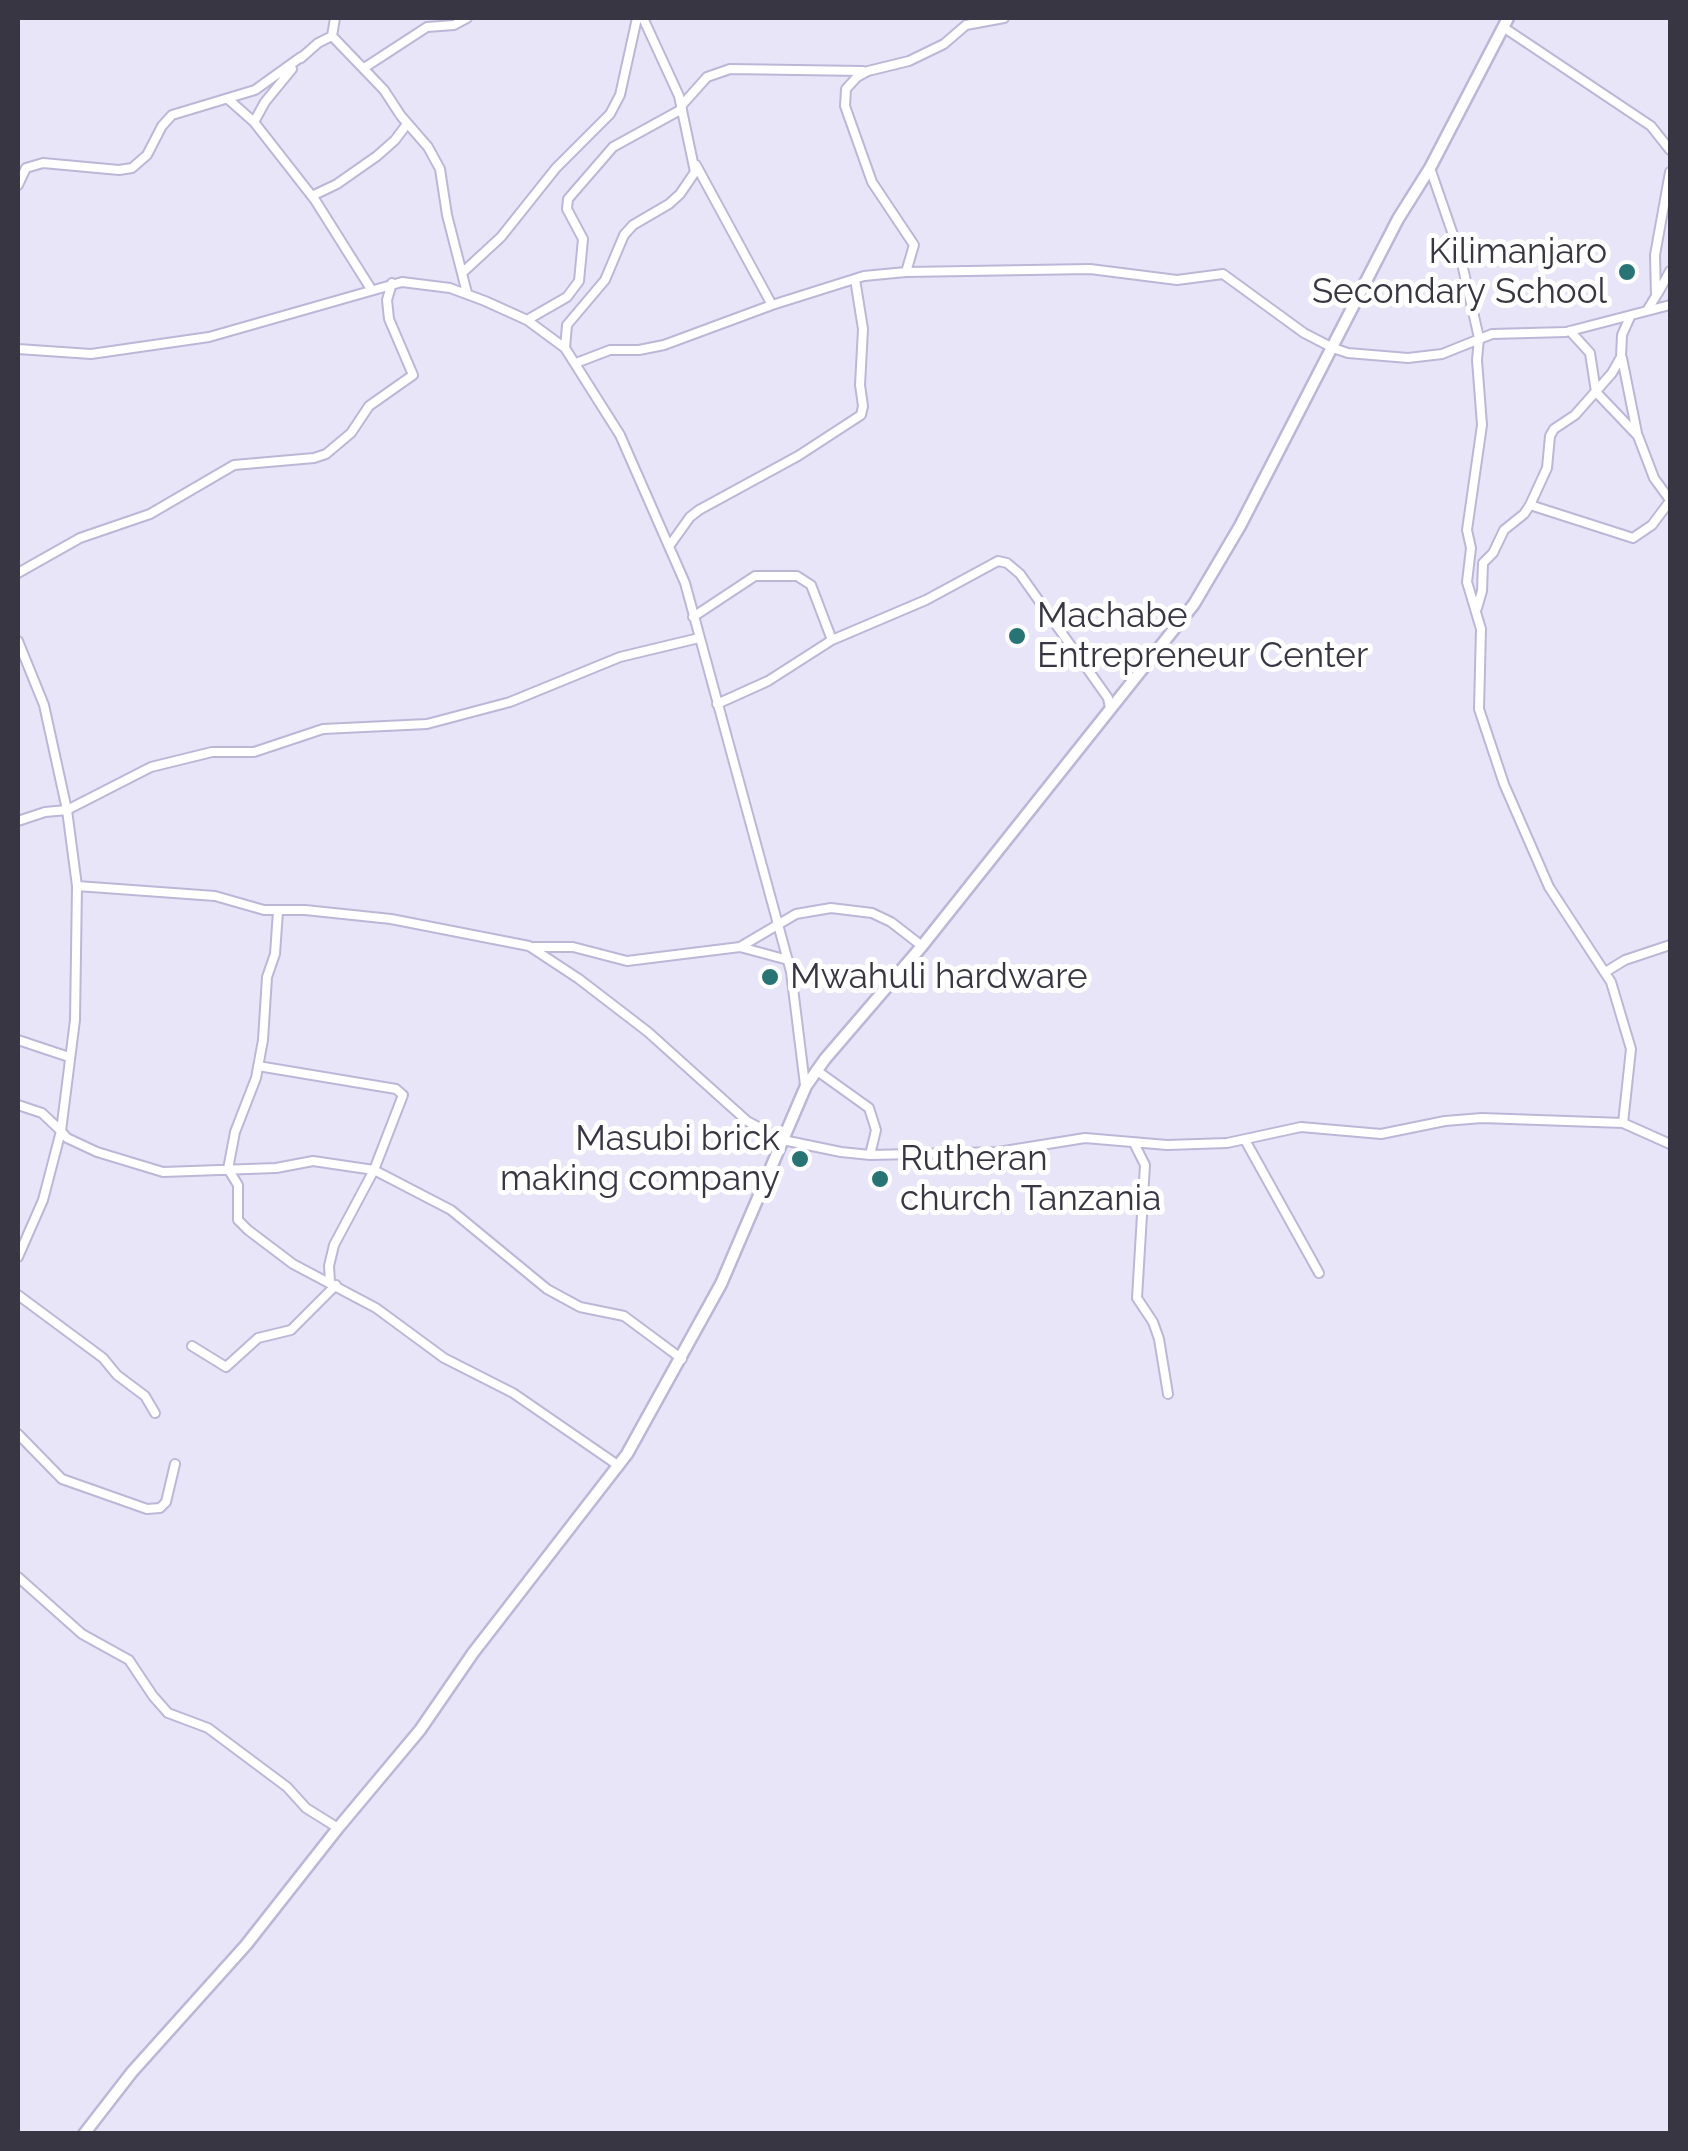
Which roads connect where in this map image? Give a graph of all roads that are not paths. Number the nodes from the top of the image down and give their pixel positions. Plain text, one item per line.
1 (335, 18) edge
2 (467, 18) edge
3 (640, 18) edge
4 (1004, 18) edge
5 (1506, 22) edge
6 (332, 36) junction
7 (302, 57) junction
8 (364, 68) junction
9 (868, 71) junction
10 (228, 98) junction
11 (682, 107) junction
12 (254, 122) junction
13 (407, 124) junction
14 (1670, 150) edge
15 (696, 165) junction
16 (1430, 168) junction
17 (1670, 172) edge
18 (18, 185) edge
19 (312, 196) junction
20 (906, 272) junction
21 (1670, 272) edge
22 (462, 273) junction
23 (855, 279) junction
24 (392, 283) junction
25 (371, 289) junction
26 (467, 293) junction
27 (1656, 296) junction
28 (772, 304) junction
29 (1670, 305) edge
30 (1648, 309) junction
31 (1630, 316) junction
32 (527, 320) junction
33 (1570, 331) junction
34 (1479, 338) junction
35 (565, 348) junction
36 (1333, 348) junction
37 (18, 349) edge
38 (1622, 354) junction
39 (576, 363) junction
40 (1596, 392) junction
41 (1638, 436) junction
42 (1670, 501) edge
43 (1530, 505) junction
44 (670, 545) junction
45 (18, 573) edge
46 (1476, 608) junction
47 (693, 617) junction
48 (698, 638) junction
49 (832, 640) junction
50 (18, 642) edge
51 (717, 704) junction
52 (1110, 711) junction
53 (67, 810) junction
54 (18, 822) edge
55 (77, 886) junction
56 (278, 911) junction
57 (778, 922) junction
58 (1670, 945) edge
59 (529, 946) junction
60 (740, 946) junction
61 (922, 946) junction
62 (788, 960) junction
63 (1607, 972) junction
64 (18, 1040) edge
65 (69, 1057) junction
66 (258, 1066) junction
67 (816, 1070) junction
68 (806, 1086) junction
69 (63, 1100) junction
70 (18, 1105) edge
71 (42, 1113) junction
72 (1622, 1124) junction
73 (61, 1132) junction
74 (783, 1140) junction
75 (1245, 1140) junction
76 (1134, 1143) junction
77 (1670, 1144) edge
78 (870, 1155) junction
79 (228, 1169) junction
80 (374, 1170) junction
81 (18, 1257) edge
82 (1319, 1273) dead end
83 (333, 1284) junction
84 (18, 1295) edge
85 (192, 1346) dead end
86 (682, 1359) junction
87 (1168, 1394) dead end
88 (155, 1413) dead end
89 (18, 1434) edge
90 (174, 1464) dead end
91 (619, 1466) junction
92 (18, 1577) edge
93 (338, 1828) junction
94 (84, 2134) edge

1 - 6 street
2 - 8 street
3 - 11 street
3 - 22 street
4 - 9 street
5 - 14 street
5 - 16 street
6 - 7 street
6 - 8 street
7 - 10 street
7 - 12 street
8 - 13 street
9 - 11 street
9 - 20 street
10 - 12 street
10 - 18 street
11 - 15 street
11 - 32 street
12 - 19 street
13 - 19 street
13 - 22 street
15 - 28 street
15 - 35 street
16 - 34 street
16 - 36 street
17 - 27 street
19 - 25 street
20 - 23 street
20 - 36 street
21 - 27 street
22 - 26 street
23 - 28 street
23 - 44 street
24 - 25 street
24 - 26 street
24 - 45 street
25 - 37 street
26 - 32 street
27 - 30 street
28 - 39 street
29 - 30 street
30 - 31 street
31 - 33 street
31 - 38 street
32 - 35 street
33 - 34 street
33 - 40 street
34 - 36 street
34 - 46 street
35 - 39 street
36 - 52 street
38 - 40 street
38 - 41 street
39 - 44 street
40 - 41 street
40 - 43 street
41 - 42 street
42 - 43 street
43 - 46 street
44 - 47 street
46 - 63 street
47 - 48 street
47 - 49 street
48 - 51 street
48 - 53 street
49 - 51 street
49 - 52 street
50 - 53 street
51 - 57 street
52 - 61 street
53 - 54 street
53 - 55 street
55 - 56 street
55 - 65 street
56 - 59 street
56 - 66 street
57 - 60 street
57 - 61 street
57 - 62 street
58 - 63 street
59 - 60 street
59 - 74 street
60 - 62 street
61 - 67 street
62 - 68 street
63 - 72 street
64 - 65 street
65 - 69 street
66 - 79 street
66 - 80 street
67 - 68 street
67 - 78 street
68 - 74 street
69 - 71 street
69 - 73 street
70 - 71 street
71 - 73 street
72 - 75 street
72 - 77 street
73 - 79 street
73 - 81 street
74 - 78 street
74 - 86 street
75 - 76 street
75 - 82 street
76 - 78 street
76 - 87 street
79 - 80 street
79 - 83 street
80 - 83 street
80 - 86 street
83 - 85 street
83 - 91 street
84 - 88 street
86 - 91 street
89 - 90 street
91 - 93 street
92 - 93 street
93 - 94 street

